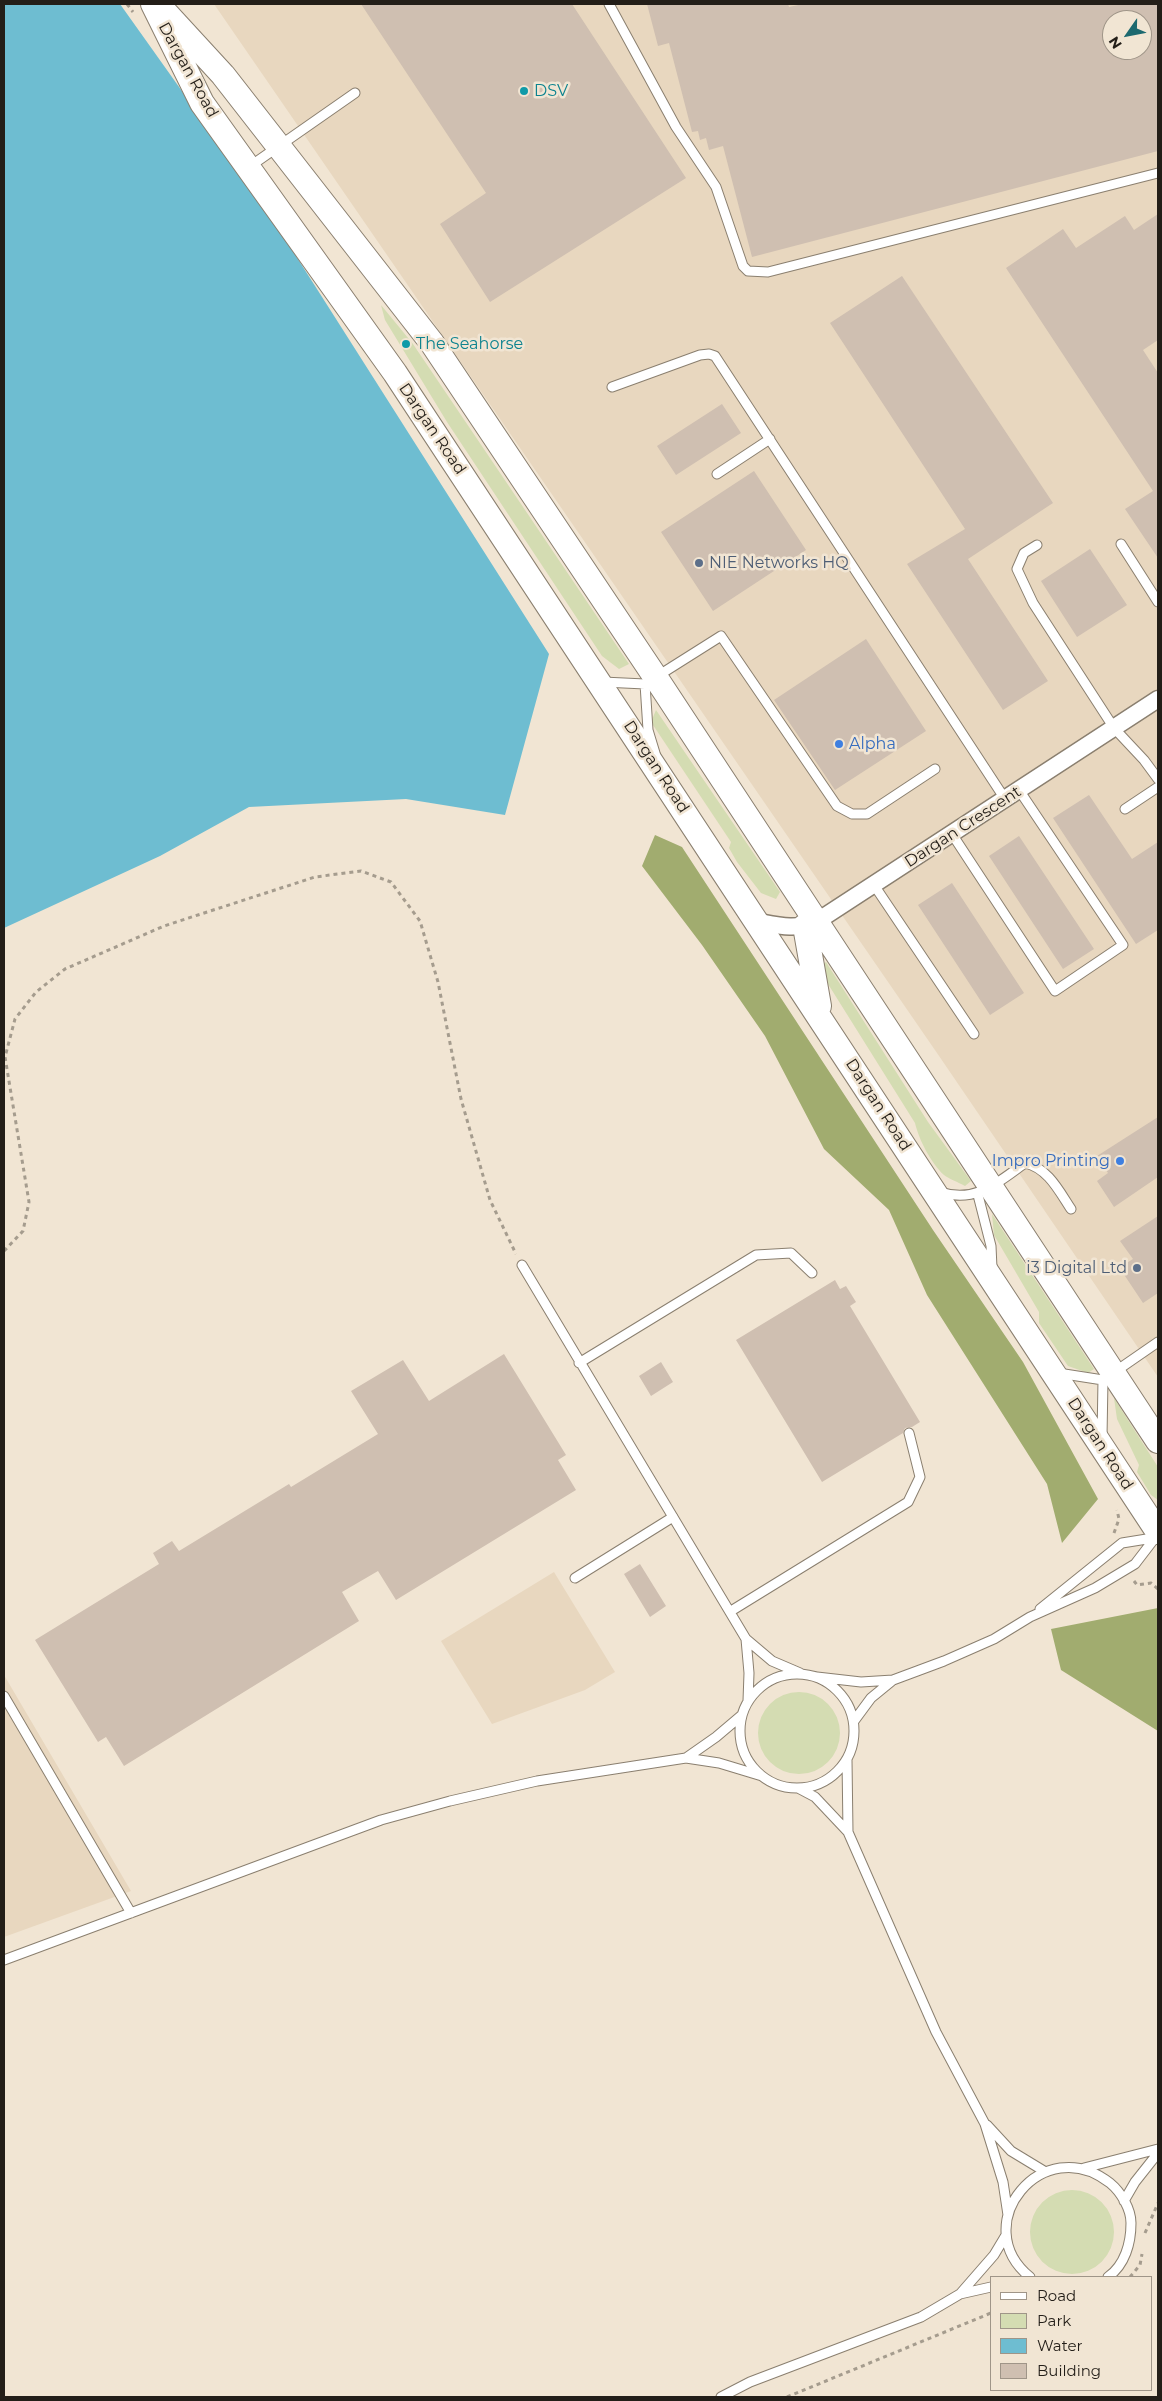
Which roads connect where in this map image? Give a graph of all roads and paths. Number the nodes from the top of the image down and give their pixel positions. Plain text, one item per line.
1 (153, 4) edge
2 (156, 4) edge
3 (609, 4) edge
4 (355, 93) dead end
5 (278, 146) junction
6 (249, 167) junction
7 (1158, 173) edge
8 (612, 387) dead end
9 (770, 439) junction
10 (717, 474) dead end
11 (1120, 544) dead end
12 (1036, 545) dead end
13 (1158, 602) edge
14 (651, 681) junction
15 (600, 682) junction
16 (1158, 699) edge
17 (1114, 728) junction
18 (935, 768) dead end
19 (663, 777) junction
20 (1158, 779) edge
21 (1158, 787) edge
22 (1012, 795) junction
23 (1125, 809) dead end
24 (952, 834) junction
25 (874, 884) junction
26 (759, 922) junction
27 (811, 924) junction
28 (822, 1020) junction
29 (974, 1034) dead end
30 (933, 1190) junction
31 (984, 1191) junction
32 (1071, 1209) dead end
33 (4, 1251) edge
34 (522, 1265) joint
35 (812, 1273) dead end
36 (993, 1281) junction
37 (1158, 1342) edge
38 (579, 1362) junction
39 (1053, 1372) junction
40 (1108, 1376) junction
41 (909, 1433) dead end
42 (1158, 1441) edge
43 (1102, 1446) junction
44 (673, 1517) junction
45 (1157, 1534) edge
46 (575, 1578) dead end
47 (730, 1611) junction
48 (1030, 1618) junction
49 (746, 1639) junction
50 (800, 1673) junction
51 (817, 1676) junction
52 (893, 1680) junction
53 (4, 1696) edge
54 (748, 1701) junction
55 (742, 1715) junction
56 (854, 1721) junction
57 (686, 1758) junction
58 (847, 1760) junction
59 (762, 1776) junction
60 (798, 1788) junction
61 (848, 1832) junction
62 (131, 1913) junction
63 (4, 1960) edge
64 (985, 2124) junction
65 (1158, 2149) edge
66 (1158, 2153) edge
67 (1083, 2168) junction
68 (1044, 2171) junction
69 (1124, 2201) junction
70 (1008, 2215) junction
71 (1006, 2235) junction
72 (1029, 2276) edge
73 (1109, 2276) edge
74 (990, 2287) edge
75 (960, 2294) junction
76 (990, 2313) edge
77 (721, 2397) edge
78 (787, 2397) edge

1 - 6 street, Dargan Road
2 - 5 street, Dargan Road
3 - 7 lane
4 - 5 lane
5 - 6 lane
5 - 14 street, Dargan Road
6 - 15 street, Dargan Road
8 - 9 lane
9 - 10 lane
9 - 22 lane
11 - 13 lane
12 - 17 lane
14 - 15 lane
14 - 18 lane
14 - 19 lane
14 - 27 street, Dargan Road
15 - 19 street, Dargan Road
16 - 17 street, Dargan Crescent
17 - 20 lane
17 - 22 street, Dargan Crescent
19 - 26 street, Dargan Road
21 - 23 lane
22 - 24 street, Dargan Crescent
22 - 24 lane
24 - 25 street, Dargan Crescent
25 - 27 street, Dargan Crescent
25 - 29 lane
26 - 27 street
26 - 28 street, Dargan Road
27 - 28 street
27 - 31 street, Dargan Road
28 - 30 street, Dargan Road
30 - 31 lane
30 - 36 street, Dargan Road
31 - 32 lane
31 - 36 lane
31 - 40 street, Dargan Road
33 - 34 path
34 - 38 lane
35 - 38 lane
36 - 39 street, Dargan Road
37 - 40 lane
38 - 44 lane
39 - 40 lane
39 - 43 street, Dargan Road
40 - 42 street, Dargan Road
40 - 43 lane
41 - 47 lane
43 - 45 street, Dargan Road
44 - 46 lane
44 - 47 lane
45 - 48 lane
45 - 48 lane
47 - 49 lane
48 - 52 lane
49 - 50 lane
49 - 54 lane
50 - 51 lane
50 - 54 lane
51 - 52 lane
51 - 56 lane
52 - 56 lane
53 - 62 lane
54 - 55 lane
55 - 57 lane
55 - 59 lane
56 - 58 lane
57 - 59 lane
57 - 62 lane
58 - 60 lane
58 - 61 lane
59 - 60 lane
60 - 61 lane
61 - 64 lane
62 - 63 lane
64 - 68 lane
64 - 70 lane
65 - 67 lane
66 - 69 lane
67 - 68 lane
67 - 69 lane
68 - 70 lane
69 - 73 lane
70 - 71 lane
71 - 72 lane
71 - 75 lane
74 - 75 lane
75 - 77 lane
76 - 78 path

